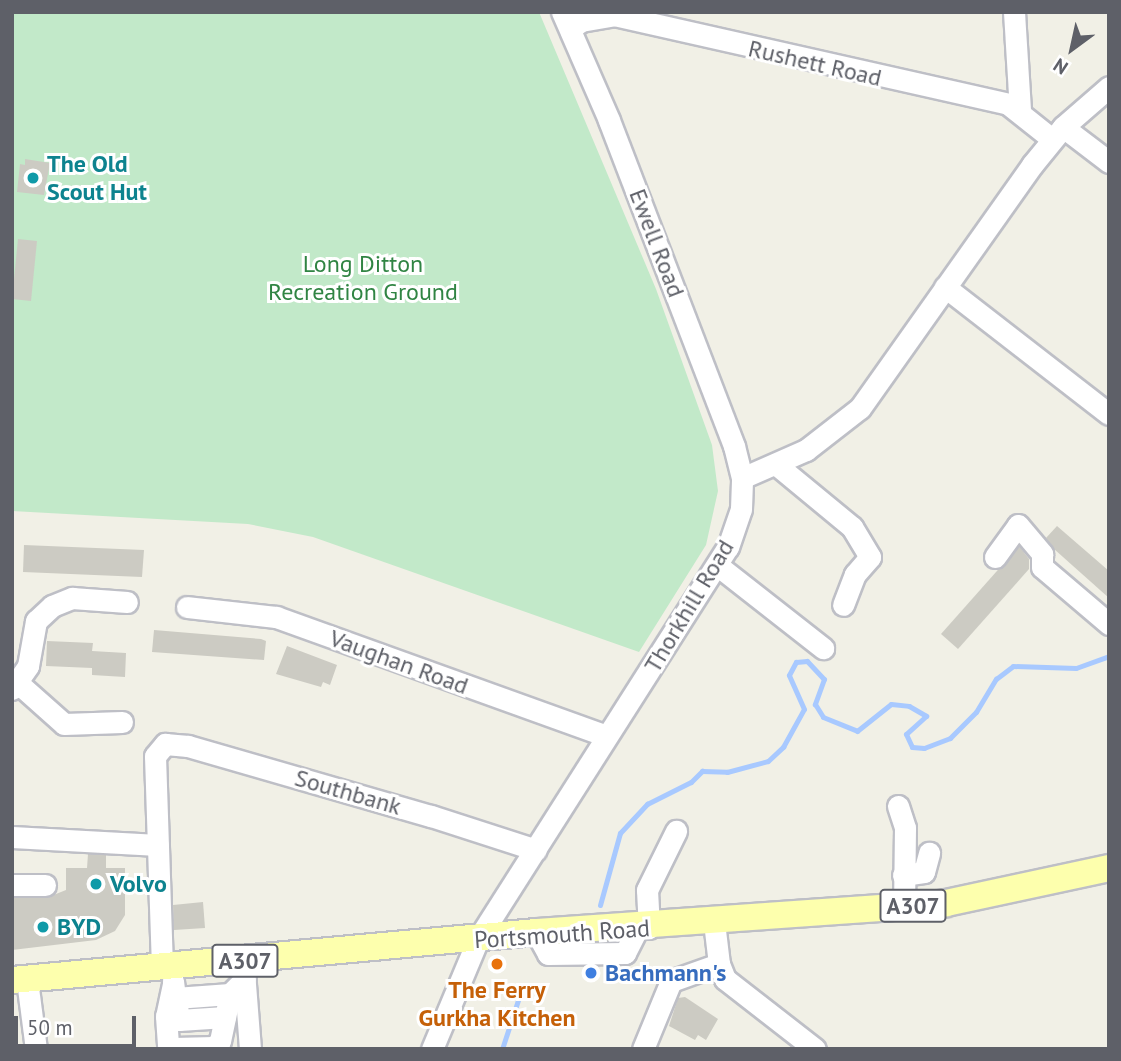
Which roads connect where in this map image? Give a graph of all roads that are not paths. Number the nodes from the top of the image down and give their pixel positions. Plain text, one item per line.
1 (585, 12) edge
2 (1014, 12) edge
3 (566, 21) edge
4 (1109, 87) edge
5 (1020, 110) junction
6 (1057, 133) junction
7 (1109, 162) edge
8 (945, 287) junction
9 (1109, 414) edge
10 (778, 466) junction
11 (742, 478) junction
12 (995, 557) dead end
13 (717, 565) junction
14 (127, 602) dead end
15 (843, 605) dead end
16 (187, 607) dead end
17 (1109, 624) edge
18 (823, 648) dead end
19 (16, 686) edge
20 (122, 722) dead end
21 (606, 736) junction
22 (898, 806) dead end
23 (676, 831) dead end
24 (12, 837) edge
25 (158, 845) junction
26 (536, 850) junction
27 (929, 853) dead end
28 (1109, 868) edge
29 (903, 875) junction
30 (12, 884) edge
31 (45, 885) dead end
32 (904, 906) junction
33 (714, 922) junction
34 (643, 928) junction
35 (478, 939) junction
36 (719, 964) junction
37 (19, 980) edge
38 (173, 989) junction
39 (234, 993) junction
40 (36, 1049) edge
41 (250, 1049) edge
42 (432, 1049) edge
43 (643, 1049) edge
44 (815, 1049) edge

1 - 3 street
2 - 5 street
3 - 5 street, Rushett Road
3 - 11 street, Ewell Road
4 - 6 street
5 - 6 street, Rushett Road
6 - 7 street, Rushett Road
6 - 8 street
8 - 9 street
8 - 10 street
10 - 11 street
10 - 15 street
11 - 13 street, Thorkhill Road
12 - 17 street
13 - 18 street
13 - 21 street, Thorkhill Road
14 - 19 street
16 - 21 street, Vaughan Road
19 - 20 street
21 - 26 street, Thorkhill Road
22 - 29 street
23 - 34 street
24 - 25 street
25 - 26 street, Southbank
25 - 38 street
26 - 35 street, Thorkhill Road
27 - 29 street
28 - 32 main road, Portsmouth Road / A307
29 - 32 street
30 - 31 street
32 - 33 main road, Portsmouth Road / A307
33 - 34 main road, Portsmouth Road / A307
33 - 36 street
34 - 35 main road, Portsmouth Road / A307
35 - 39 main road, Portsmouth Road / A307
35 - 42 street, Thorkhill Road
36 - 43 street
36 - 44 street
37 - 38 main road, Portsmouth Road / A307
37 - 40 street
38 - 39 main road, Portsmouth Road / A307
38 - 39 street
38 - 39 street
39 - 41 street

